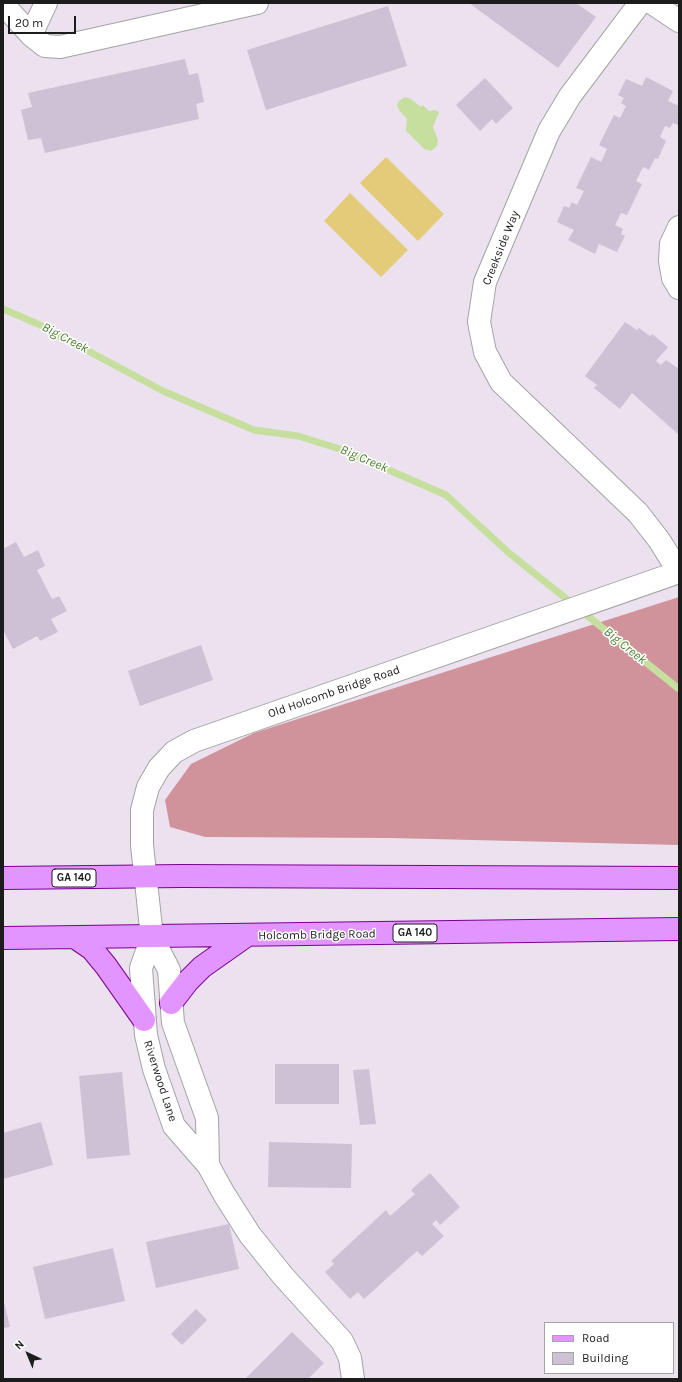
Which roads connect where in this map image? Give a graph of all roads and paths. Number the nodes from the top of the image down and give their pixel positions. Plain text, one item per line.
1 (46, 3) edge
2 (257, 3) edge
3 (640, 3) edge
4 (652, 3) edge
5 (3, 4) edge
6 (679, 21) edge
7 (31, 35) junction
8 (679, 227) edge
9 (679, 288) edge
10 (679, 572) edge
11 (145, 877) junction
12 (3, 878) edge
13 (679, 878) edge
14 (679, 929) edge
15 (246, 936) junction
16 (152, 937) junction
17 (3, 938) edge
18 (76, 938) junction
19 (171, 1003) junction
20 (144, 1020) junction
21 (208, 1165) junction
22 (353, 1379) edge

1 - 7 street
2 - 7 street
3 - 10 street, Creekside Way
4 - 6 street
5 - 7 street
8 - 9 street
10 - 11 street, Old Holcomb Bridge Road
11 - 12 main road, GA 140
11 - 13 main road, GA 140
11 - 16 street, Old Holcomb Bridge Road
14 - 15 main road, Holcomb Bridge Road / GA 140
15 - 16 main road, Holcomb Bridge Road / GA 140
15 - 19 main road
16 - 18 main road, Holcomb Bridge Road / GA 140
16 - 19 street, Riverwood Lane
16 - 20 street, Riverwood Lane
17 - 18 main road, Holcomb Bridge Road / GA 140
18 - 20 main road
19 - 21 street, Riverwood Lane
20 - 21 street, Riverwood Lane
21 - 22 street, Riverwood Lane

